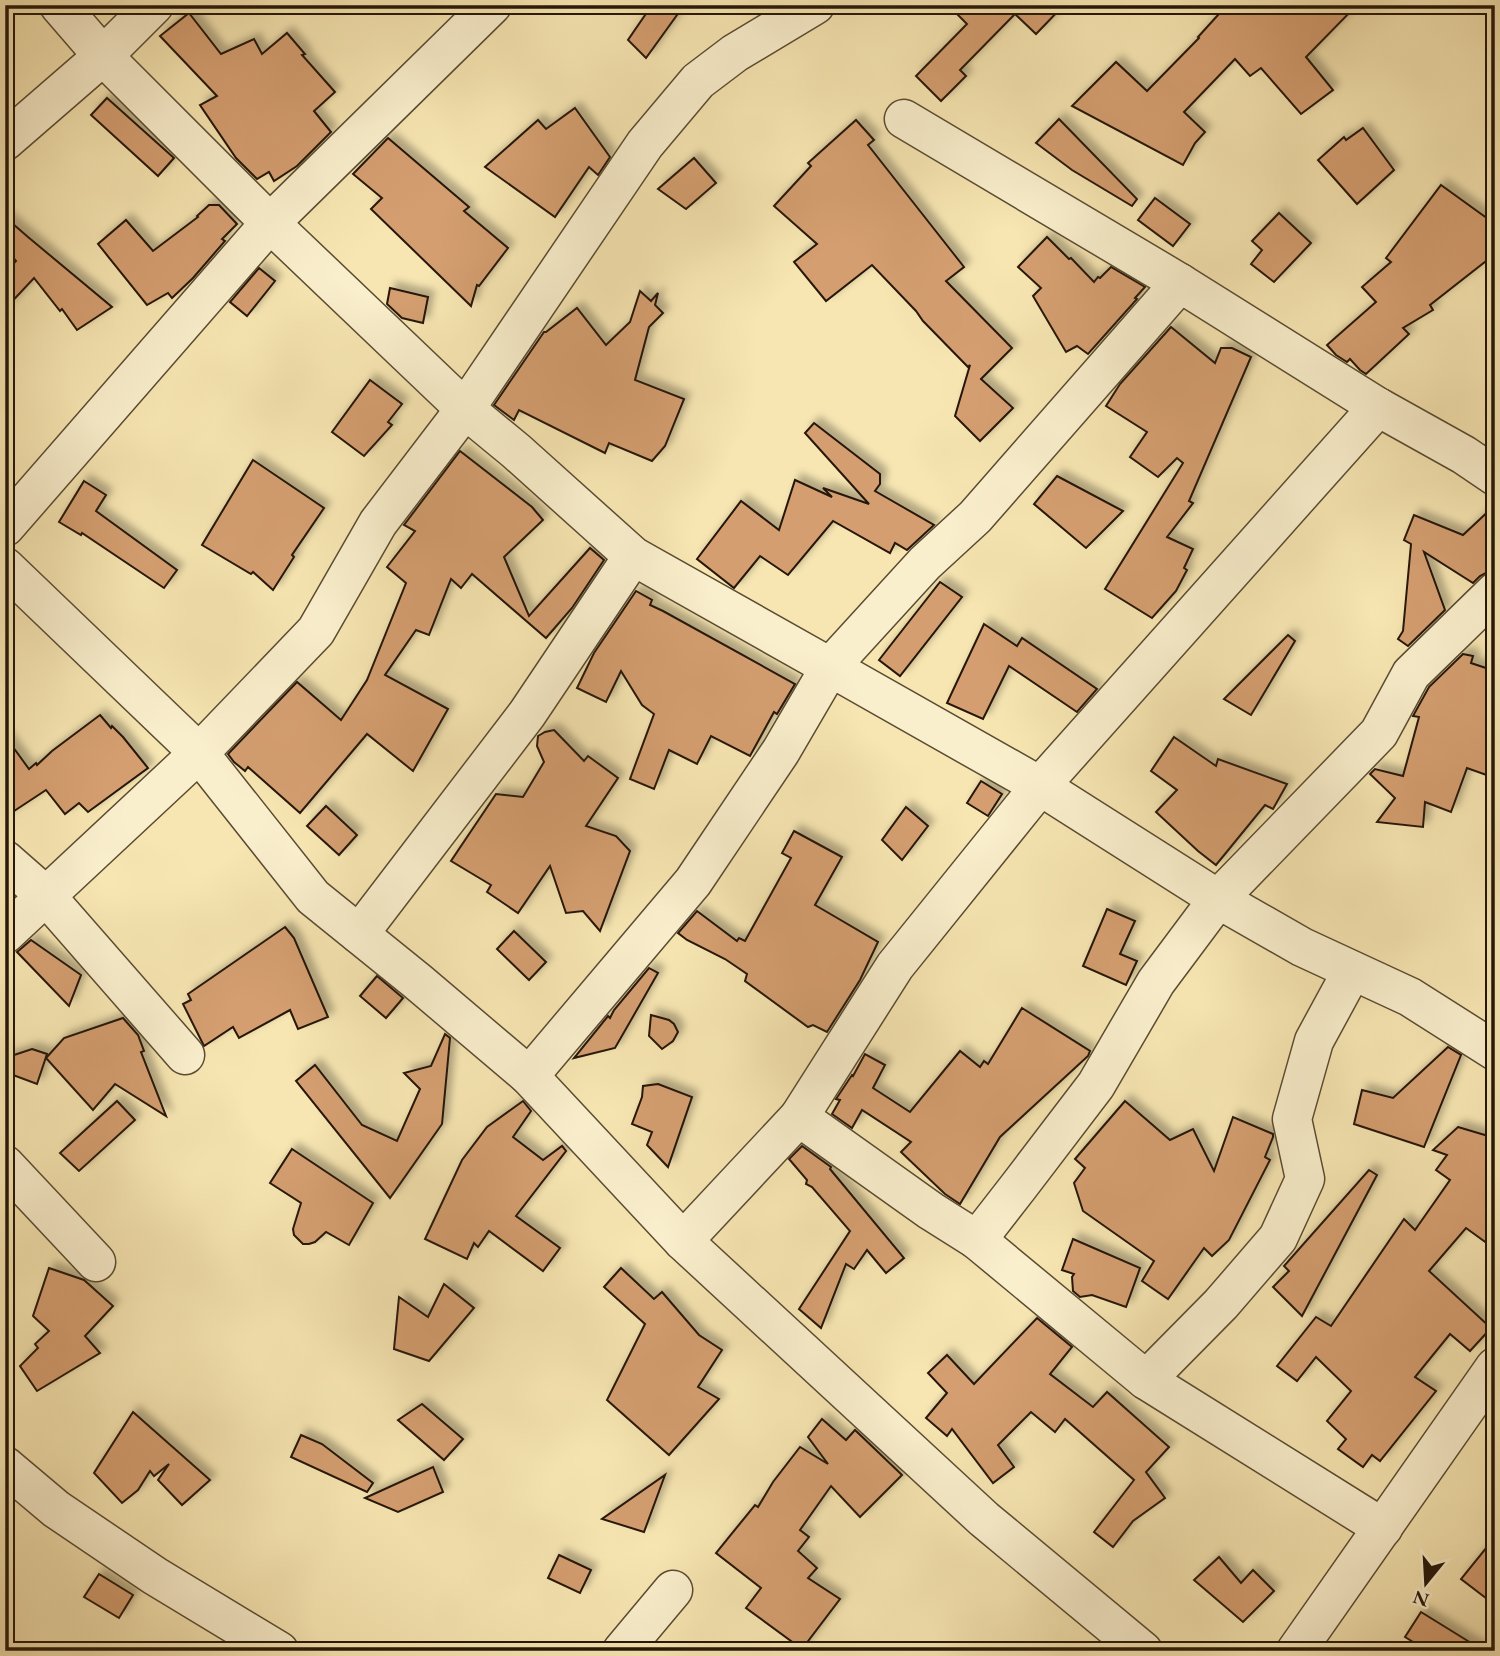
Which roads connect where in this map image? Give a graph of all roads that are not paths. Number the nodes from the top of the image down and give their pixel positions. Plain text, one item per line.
1 (60, 5) edge
2 (154, 5) edge
3 (492, 5) edge
4 (815, 5) edge
5 (103, 56) junction
6 (904, 119) dead end
7 (5, 141) edge
8 (270, 223) junction
9 (1180, 283) junction
10 (1378, 407) junction
11 (465, 409) junction
12 (1495, 476) edge
13 (5, 527) edge
14 (633, 556) junction
15 (5, 567) edge
16 (1495, 592) edge
17 (830, 667) junction
18 (200, 753) junction
19 (1040, 786) junction
20 (5, 860) edge
21 (46, 896) junction
22 (1218, 899) junction
23 (5, 933) edge
24 (359, 934) junction
25 (1352, 971) junction
26 (1495, 1051) edge
27 (185, 1055) dead end
28 (529, 1076) junction
29 (799, 1117) junction
30 (5, 1165) edge
31 (977, 1240) junction
32 (683, 1241) junction
33 (96, 1262) dead end
34 (1495, 1367) edge
35 (1146, 1380) junction
36 (5, 1466) edge
37 (1383, 1528) junction
38 (673, 1590) dead end
39 (279, 1651) edge
40 (622, 1651) edge
41 (1143, 1651) edge
42 (1296, 1651) edge

1 - 5 street
2 - 5 street
3 - 8 street
4 - 11 street
5 - 7 street
5 - 8 street
6 - 9 street
8 - 11 street
8 - 13 street
9 - 10 street
9 - 17 street
10 - 12 street
10 - 19 street
11 - 14 street
11 - 18 street
14 - 17 street
14 - 24 street
15 - 18 street
16 - 22 street
17 - 19 street
17 - 28 street
18 - 21 street
18 - 23 street
18 - 24 street
19 - 22 street
19 - 29 street
20 - 21 street
21 - 23 street
21 - 27 street
22 - 25 street
22 - 31 street
24 - 28 street
25 - 26 street
25 - 35 street
28 - 32 street
29 - 31 street
29 - 32 street
30 - 33 street
31 - 35 street
32 - 41 street
34 - 37 street
35 - 37 street
36 - 39 street
37 - 42 street
38 - 40 street

